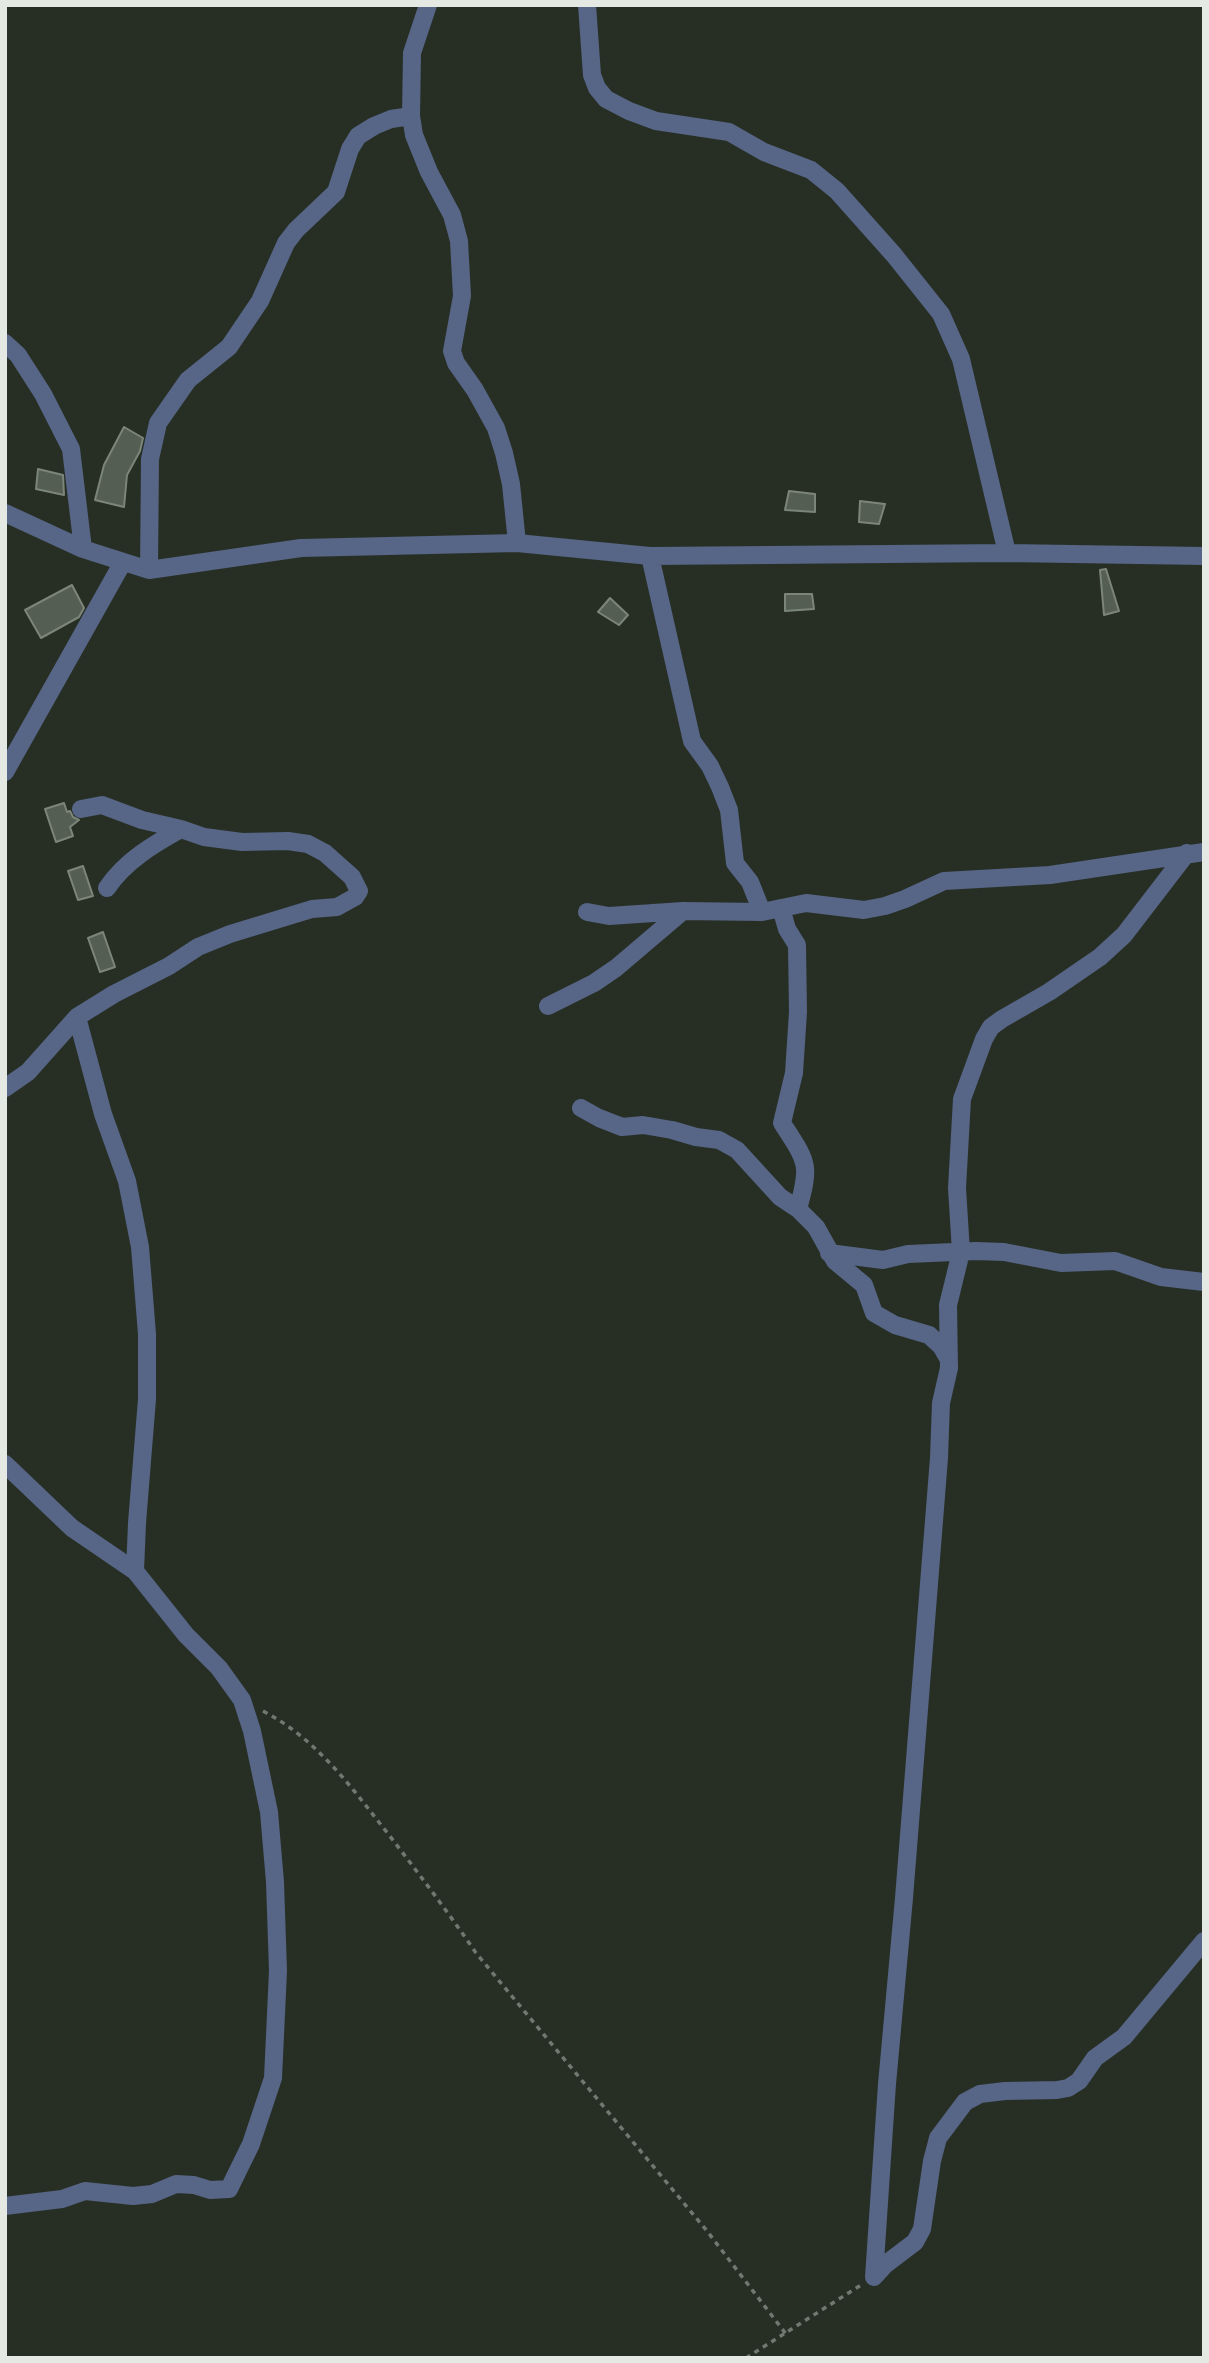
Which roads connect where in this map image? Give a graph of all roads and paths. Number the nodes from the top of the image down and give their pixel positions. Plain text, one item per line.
1 (428, 5) edge
2 (587, 5) edge
3 (411, 116) junction
4 (5, 343) edge
5 (5, 513) edge
6 (517, 543) junction
7 (82, 549) junction
8 (1007, 553) junction
9 (650, 556) junction
10 (1204, 556) edge
11 (123, 562) junction
12 (149, 570) junction
13 (5, 772) edge
14 (81, 809) dead end
15 (181, 829) junction
16 (1195, 852) edge
17 (107, 888) dead end
18 (780, 908) junction
19 (683, 911) junction
20 (587, 912) dead end
21 (762, 912) junction
22 (548, 1006) dead end
23 (77, 1017) junction
24 (5, 1088) edge
25 (580, 1108) dead end
26 (798, 1209) junction
27 (961, 1252) junction
28 (830, 1253) junction
29 (1204, 1282) edge
30 (948, 1358) junction
31 (5, 1464) edge
32 (135, 1571) junction
33 (242, 1700) junction
34 (1204, 1941) edge
35 (5, 2206) edge
36 (874, 2277) junction
37 (786, 2334) junction
38 (746, 2358) edge

1 - 3 street
2 - 8 street
3 - 6 street
3 - 12 street
4 - 7 street
5 - 7 street
6 - 9 street
6 - 12 street
7 - 11 street
8 - 9 street
8 - 10 street
9 - 21 street
11 - 12 street
11 - 13 street
14 - 15 street
15 - 17 street
15 - 23 street
16 - 18 street
16 - 27 street
18 - 21 street
18 - 26 street
19 - 20 street
19 - 21 street
19 - 22 street
23 - 24 street
23 - 32 street
25 - 26 street
26 - 28 street
27 - 28 street
27 - 29 street
27 - 30 street
28 - 30 street
30 - 36 street
31 - 32 street
32 - 33 street
33 - 35 street
33 - 37 path
34 - 36 street
36 - 37 path
37 - 38 path

